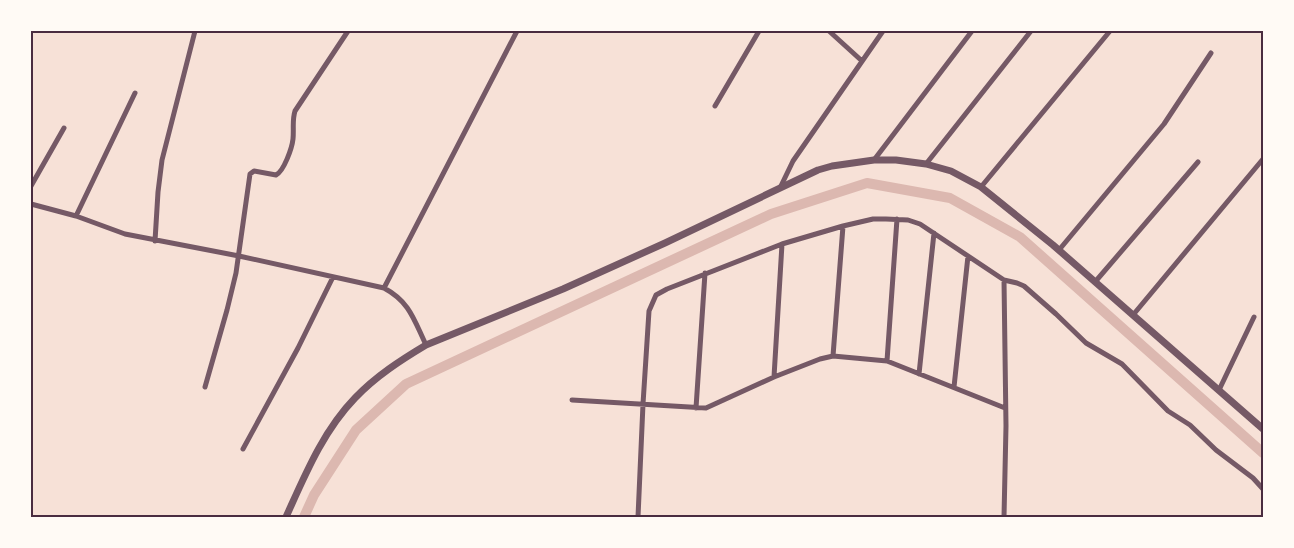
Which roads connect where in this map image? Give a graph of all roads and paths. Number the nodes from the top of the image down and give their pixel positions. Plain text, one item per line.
1 (195, 31) edge
2 (348, 31) edge
3 (517, 31) edge
4 (759, 31) edge
5 (829, 31) edge
6 (883, 31) edge
7 (972, 31) edge
8 (1031, 31) edge
9 (1110, 31) edge
10 (1211, 52) dead end
11 (862, 60) junction
12 (135, 93) dead end
13 (715, 106) dead end
14 (64, 128) dead end
15 (1263, 159) edge
16 (874, 160) junction
17 (1198, 162) dead end
18 (926, 164) junction
19 (31, 186) edge
20 (981, 187) junction
21 (780, 188) junction
22 (31, 204) edge
23 (76, 216) junction
24 (897, 219) junction
25 (843, 226) junction
26 (934, 233) junction
27 (155, 241) junction
28 (782, 244) junction
29 (1059, 250) junction
30 (239, 256) junction
31 (968, 256) junction
32 (705, 273) junction
33 (333, 277) junction
34 (1004, 280) junction
35 (1095, 282) junction
36 (384, 288) junction
37 (1133, 315) junction
38 (1254, 317) dead end
39 (426, 345) junction
40 (834, 356) junction
41 (887, 361) junction
42 (919, 374) junction
43 (774, 377) junction
44 (954, 386) junction
45 (205, 387) dead end
46 (1219, 390) junction
47 (572, 400) dead end
48 (643, 404) junction
49 (696, 408) junction
50 (1005, 408) junction
51 (1263, 429) edge
52 (243, 449) dead end
53 (1263, 489) edge
54 (286, 517) edge
55 (638, 517) edge
56 (1004, 517) edge

1 - 27 street
2 - 30 street
3 - 36 street
4 - 13 street
5 - 11 street
6 - 11 street
7 - 16 street
8 - 18 street
9 - 20 street
10 - 29 street
11 - 21 street
12 - 23 street
14 - 19 street
15 - 37 street
16 - 18 street
16 - 21 street
17 - 35 street
18 - 20 street
20 - 29 street
21 - 39 street
22 - 23 street
23 - 27 street
24 - 25 street
24 - 26 street
24 - 41 street
25 - 28 street
25 - 40 street
26 - 31 street
26 - 42 street
27 - 30 street
28 - 32 street
28 - 43 street
29 - 35 street
30 - 33 street
30 - 45 street
31 - 34 street
31 - 44 street
32 - 48 street
32 - 49 street
33 - 36 street
33 - 52 street
34 - 50 street
34 - 53 street
35 - 37 street
36 - 39 street
37 - 46 street
38 - 46 street
39 - 54 street
40 - 41 street
40 - 43 street
41 - 42 street
42 - 44 street
43 - 49 street
44 - 50 street
46 - 51 street
47 - 48 street
48 - 49 street
48 - 55 street
50 - 56 street

